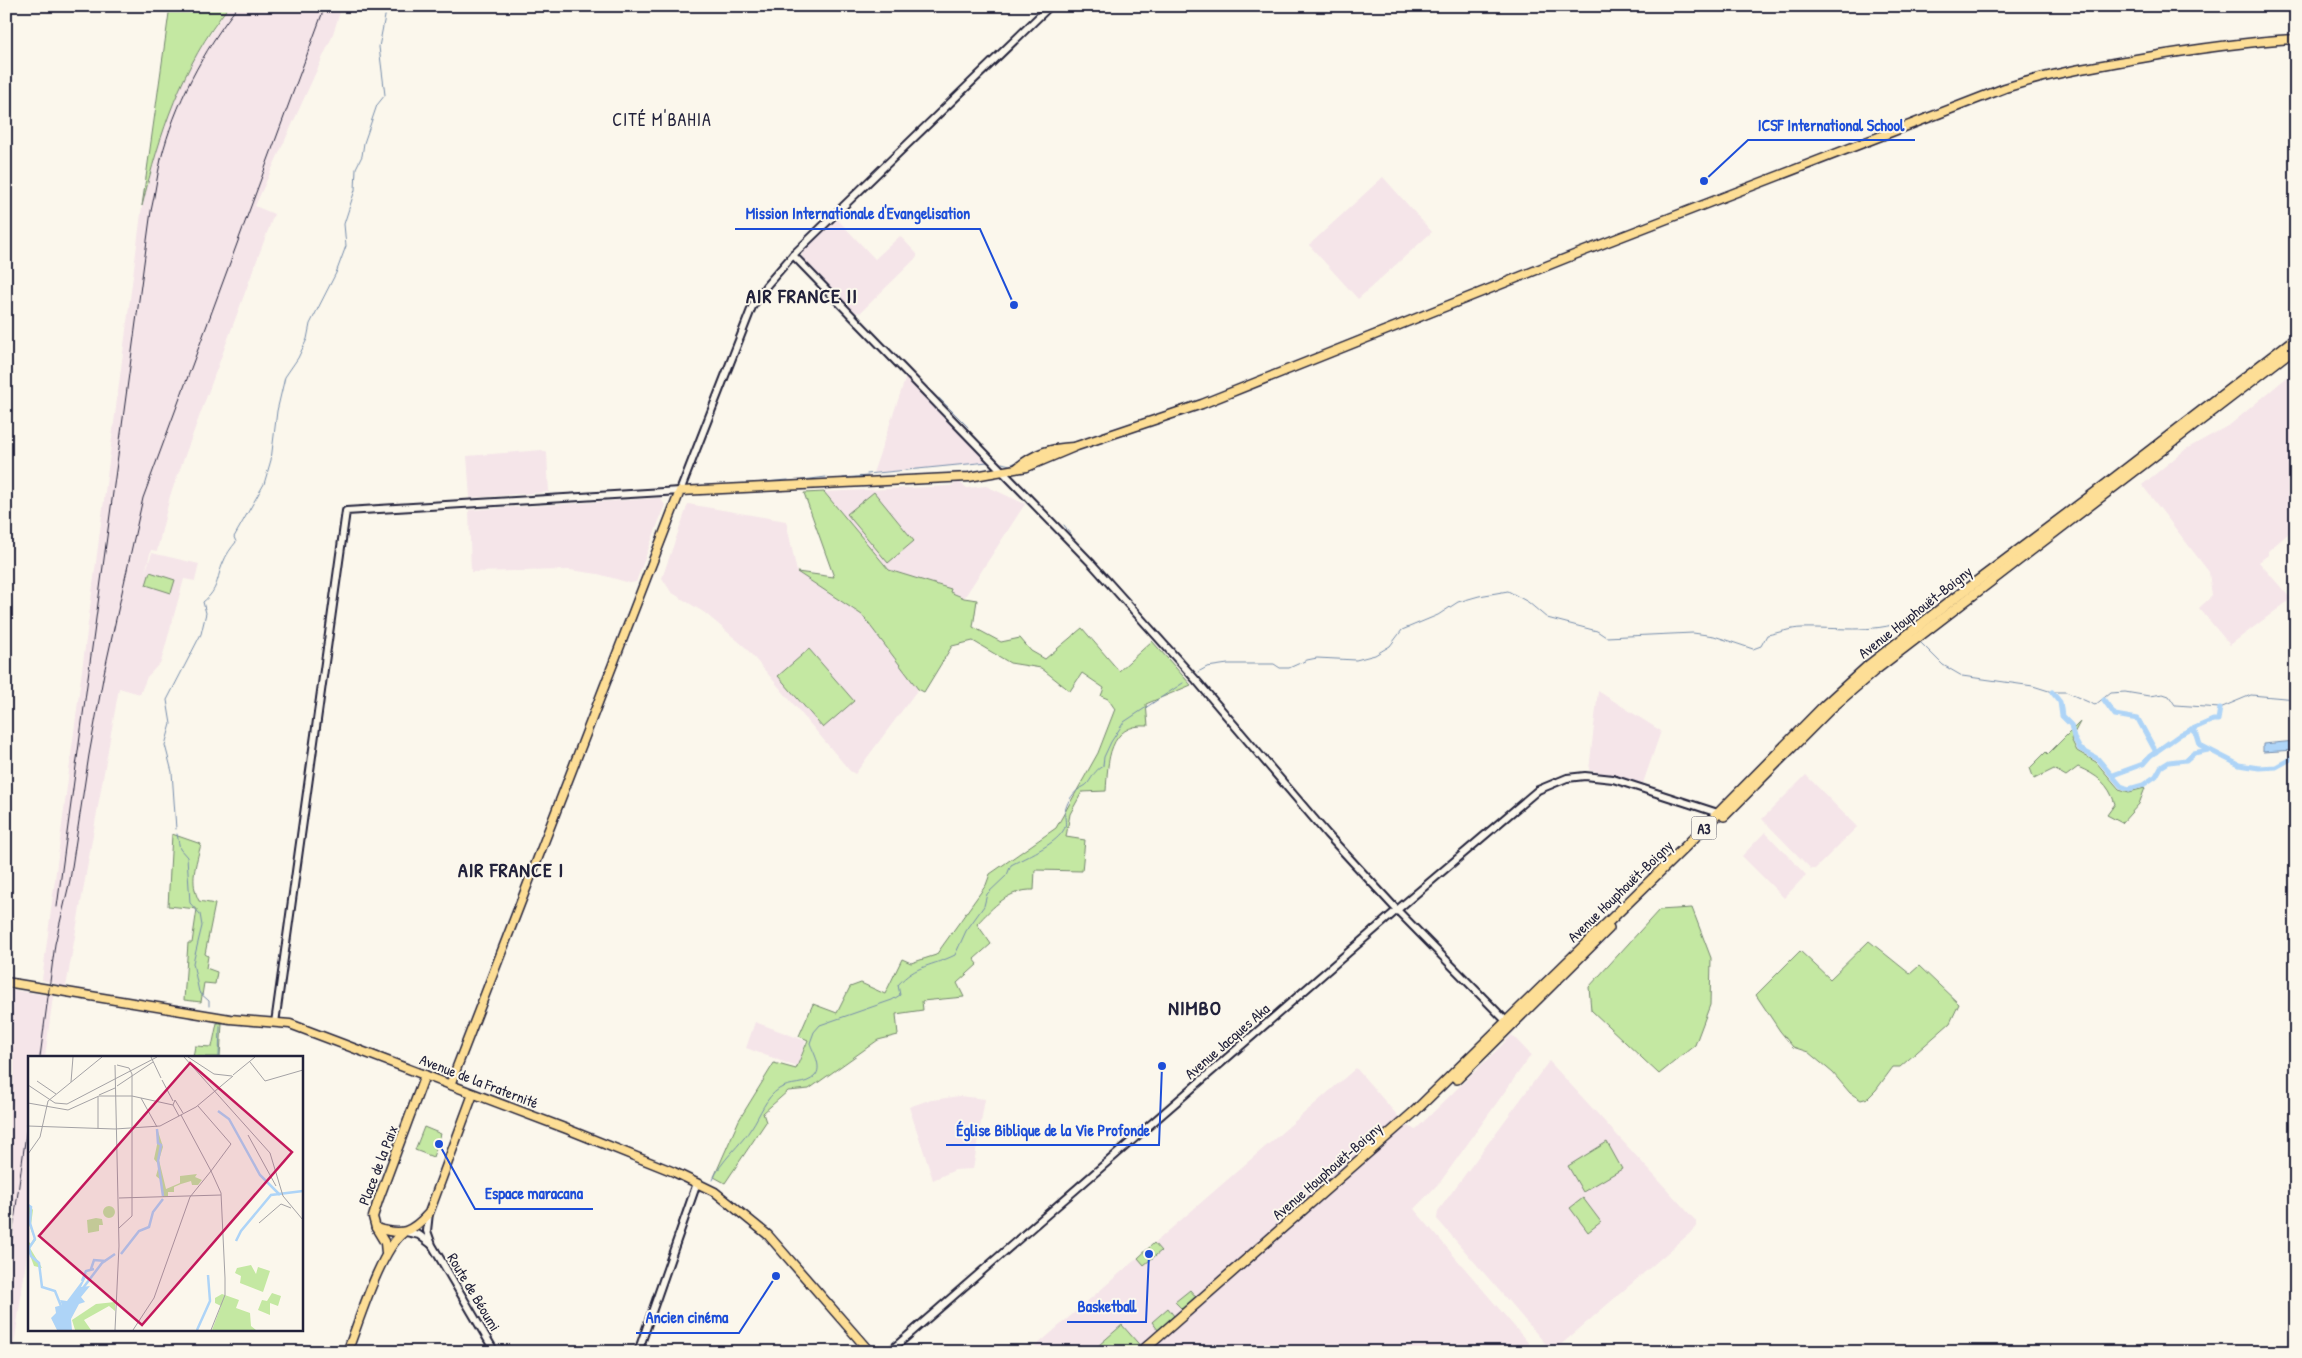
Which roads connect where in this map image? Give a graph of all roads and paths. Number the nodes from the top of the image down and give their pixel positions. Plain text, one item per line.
1 (1050, 6) edge
2 (2296, 39) edge
3 (793, 255) junction
4 (2296, 338) edge
5 (2296, 347) edge
6 (1003, 470) junction
7 (680, 491) junction
8 (1721, 814) junction
9 (1396, 910) junction
10 (6, 982) edge
11 (275, 1023) junction
12 (1509, 1024) junction
13 (426, 1075) junction
14 (450, 1085) junction
15 (473, 1094) junction
16 (697, 1183) junction
17 (430, 1213) junction
18 (376, 1228) junction
19 (405, 1233) junction
20 (432, 1245) junction
21 (386, 1255) junction
22 (347, 1352) edge
23 (495, 1352) edge
24 (638, 1352) edge
25 (870, 1352) edge
26 (888, 1352) edge
27 (1142, 1352) edge
28 (1150, 1352) edge

1 - 3 street
2 - 6 main road
3 - 6 street
3 - 7 street
4 - 8 highway, Avenue Houphouët-Boigny / A3
5 - 8 highway, Avenue Houphouët-Boigny / A3
6 - 7 main road
6 - 9 street
7 - 11 street
7 - 14 main road
8 - 9 street, Avenue Jacques Aka
8 - 12 highway, Avenue Houphouët-Boigny / A3
9 - 12 street
9 - 26 street, Avenue Jacques Aka
10 - 11 main road, Avenue de la Fraternité
11 - 13 main road, Avenue de la Fraternité
12 - 27 highway, Avenue Houphouët-Boigny / A3
12 - 28 highway, Avenue Houphouët-Boigny / A3
13 - 14 main road, Avenue de la Fraternité
13 - 18 main road, Place de la Paix
14 - 15 main road, Avenue de la Fraternité
15 - 16 main road, Avenue de la Fraternité
15 - 17 main road
16 - 24 street
16 - 25 main road, Avenue de la Fraternité
17 - 19 main road
17 - 20 street, Route de Béoumi
18 - 19 main road, Place de la Paix
18 - 21 main road
19 - 20 street, Route de Béoumi
19 - 21 main road
20 - 23 street, Route de Béoumi
21 - 22 main road

